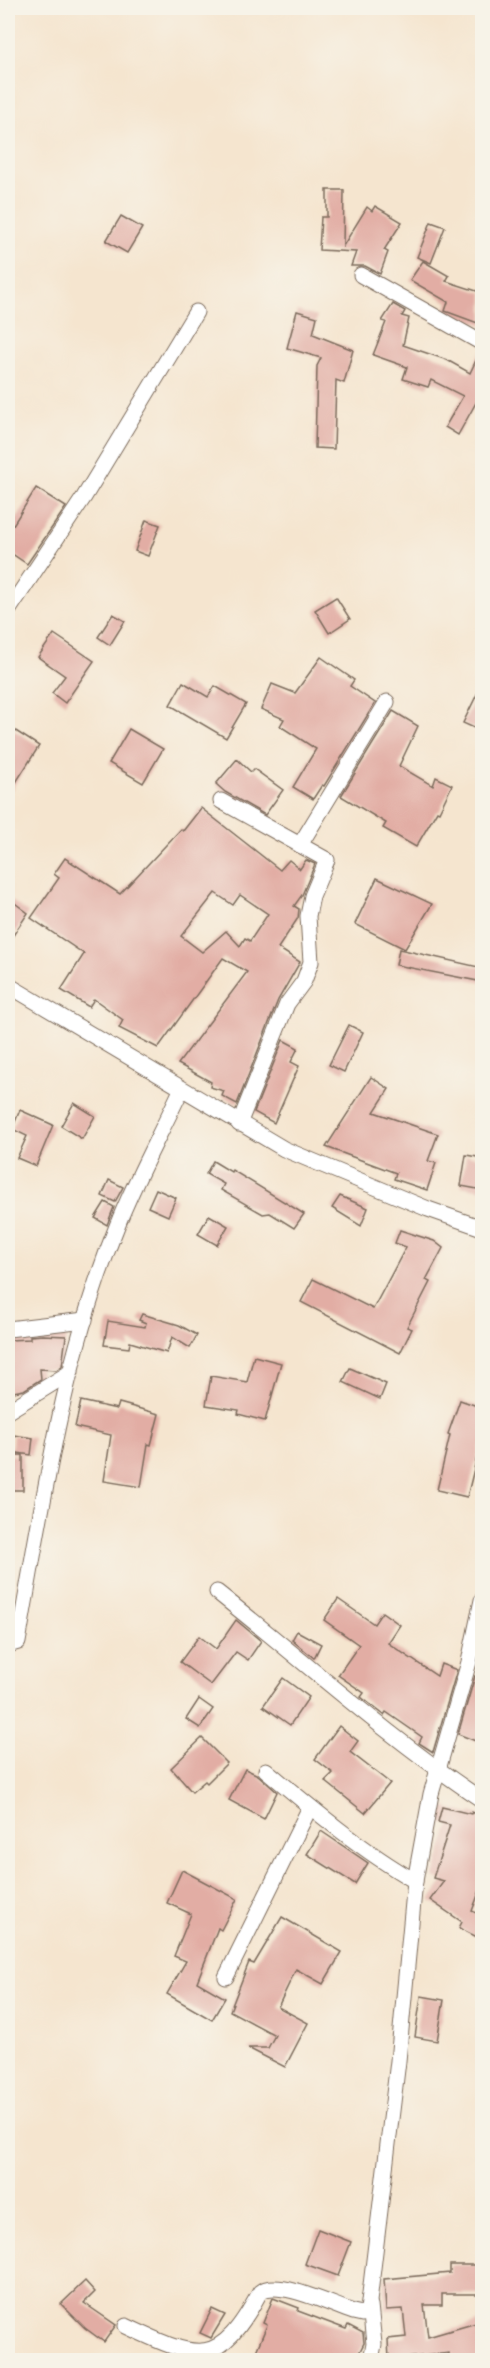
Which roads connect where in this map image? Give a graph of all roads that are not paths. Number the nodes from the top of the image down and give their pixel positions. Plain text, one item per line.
1 (361, 275) dead end
2 (196, 312) dead end
3 (483, 343) edge
4 (8, 611) edge
5 (387, 702) dead end
6 (221, 801) dead end
7 (300, 845) junction
8 (8, 985) edge
9 (182, 1090) junction
10 (240, 1124) junction
11 (483, 1228) edge
12 (85, 1320) junction
13 (8, 1329) edge
14 (71, 1372) junction
15 (8, 1411) edge
16 (217, 1592) dead end
17 (483, 1600) edge
18 (8, 1645) edge
19 (266, 1770) dead end
20 (438, 1770) junction
21 (483, 1800) edge
22 (310, 1807) junction
23 (414, 1881) junction
24 (226, 1977) dead end
25 (370, 2305) junction
26 (126, 2326) dead end
27 (371, 2361) edge

1 - 3 street
2 - 4 street
5 - 7 street
6 - 7 street
7 - 10 street
8 - 9 street
9 - 10 street
9 - 12 street
10 - 11 street
12 - 13 street
12 - 14 street
14 - 15 street
14 - 18 street
16 - 20 street
17 - 20 street
19 - 22 street
20 - 21 street
20 - 23 street
22 - 23 street
22 - 24 street
23 - 25 street
25 - 26 street
25 - 27 street

